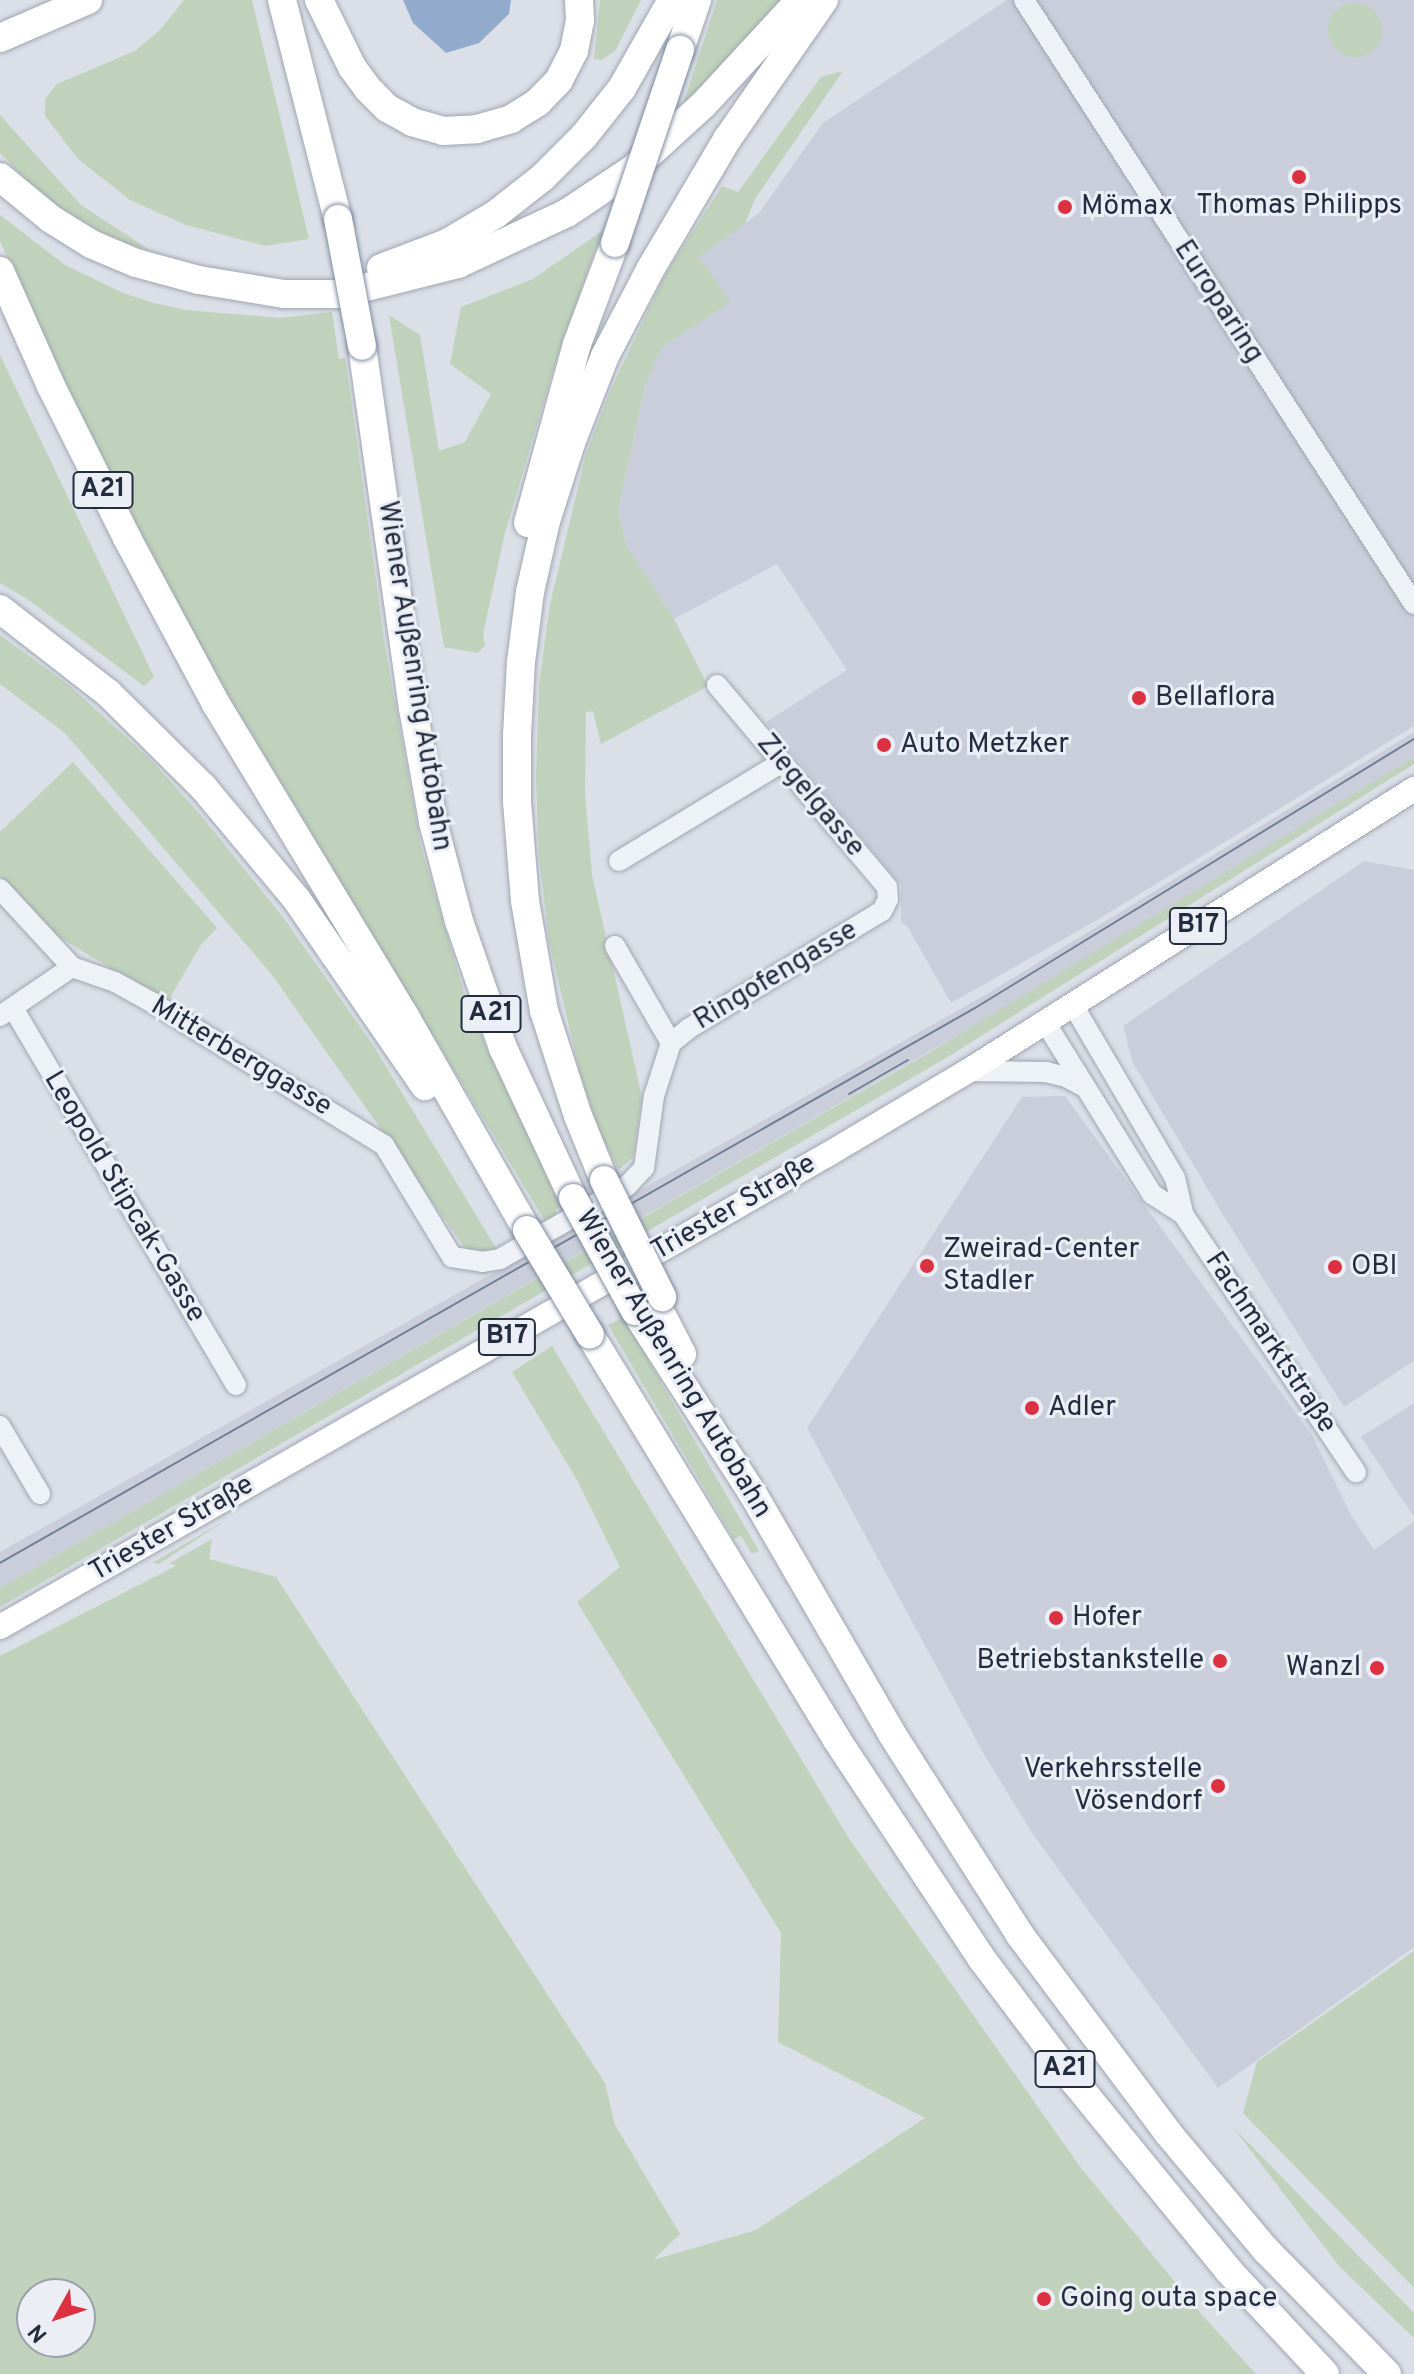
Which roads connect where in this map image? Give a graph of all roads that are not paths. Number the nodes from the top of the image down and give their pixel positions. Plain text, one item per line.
1 (88, 0) edge
2 (282, 0) edge
3 (319, 0) edge
4 (579, 0) edge
5 (672, 0) edge
6 (697, 0) edge
7 (800, 0) edge
8 (824, 0) edge
9 (1024, 0) edge
10 (0, 38) edge
11 (0, 177) edge
12 (0, 271) edge
13 (259, 289) junction
14 (1414, 604) edge
15 (0, 609) edge
16 (717, 685) dead end
17 (781, 763) junction
18 (1414, 789) edge
19 (619, 861) dead end
20 (0, 889) edge
21 (882, 911) joint
22 (615, 946) dead end
23 (72, 967) junction
24 (1073, 1005) junction
25 (6, 1012) edge
26 (1045, 1022) junction
27 (671, 1043) junction
28 (968, 1071) junction
29 (1083, 1086) junction
30 (591, 1188) junction
31 (1183, 1214) junction
32 (527, 1230) junction
33 (650, 1303) junction
34 (236, 1385) dead end
35 (0, 1426) edge
36 (1356, 1472) dead end
37 (40, 1494) dead end
38 (753, 1494) junction
39 (0, 1627) edge
40 (1325, 2374) edge
41 (1387, 2374) edge

1 - 10 highway
2 - 30 highway, Wiener Außenring Autobahn / A21, bridge
3 - 4 highway
5 - 13 highway
6 - 30 highway, bridge
7 - 13 highway
8 - 30 highway
9 - 14 street, Europaring
11 - 13 highway
12 - 32 highway, Wiener Außenring Autobahn / A21
15 - 32 highway
16 - 17 street, Ziegelgasse
17 - 19 street
17 - 21 street, Ziegelgasse
18 - 24 main road, Triester Straße / B17
20 - 23 street, Mitterberggasse
21 - 27 street, Ringofengasse
22 - 27 street
23 - 25 street
23 - 27 street, Mitterberggasse
24 - 26 main road, Triester Straße / B17
24 - 31 street, Fachmarktstraße
25 - 34 street, Leopold Stipcak-Gasse
26 - 28 main road, Triester Straße / B17
26 - 29 street, Fachmarktstraße
28 - 29 street
28 - 39 main road, Triester Straße / B17
29 - 31 street, Fachmarktstraße
30 - 33 highway
31 - 36 street, Fachmarktstraße
32 - 40 highway, Wiener Außenring Autobahn / A21, bridge
33 - 38 highway, Wiener Außenring Autobahn / A21
33 - 38 highway
35 - 37 street
38 - 41 highway, Wiener Außenring Autobahn / A21

